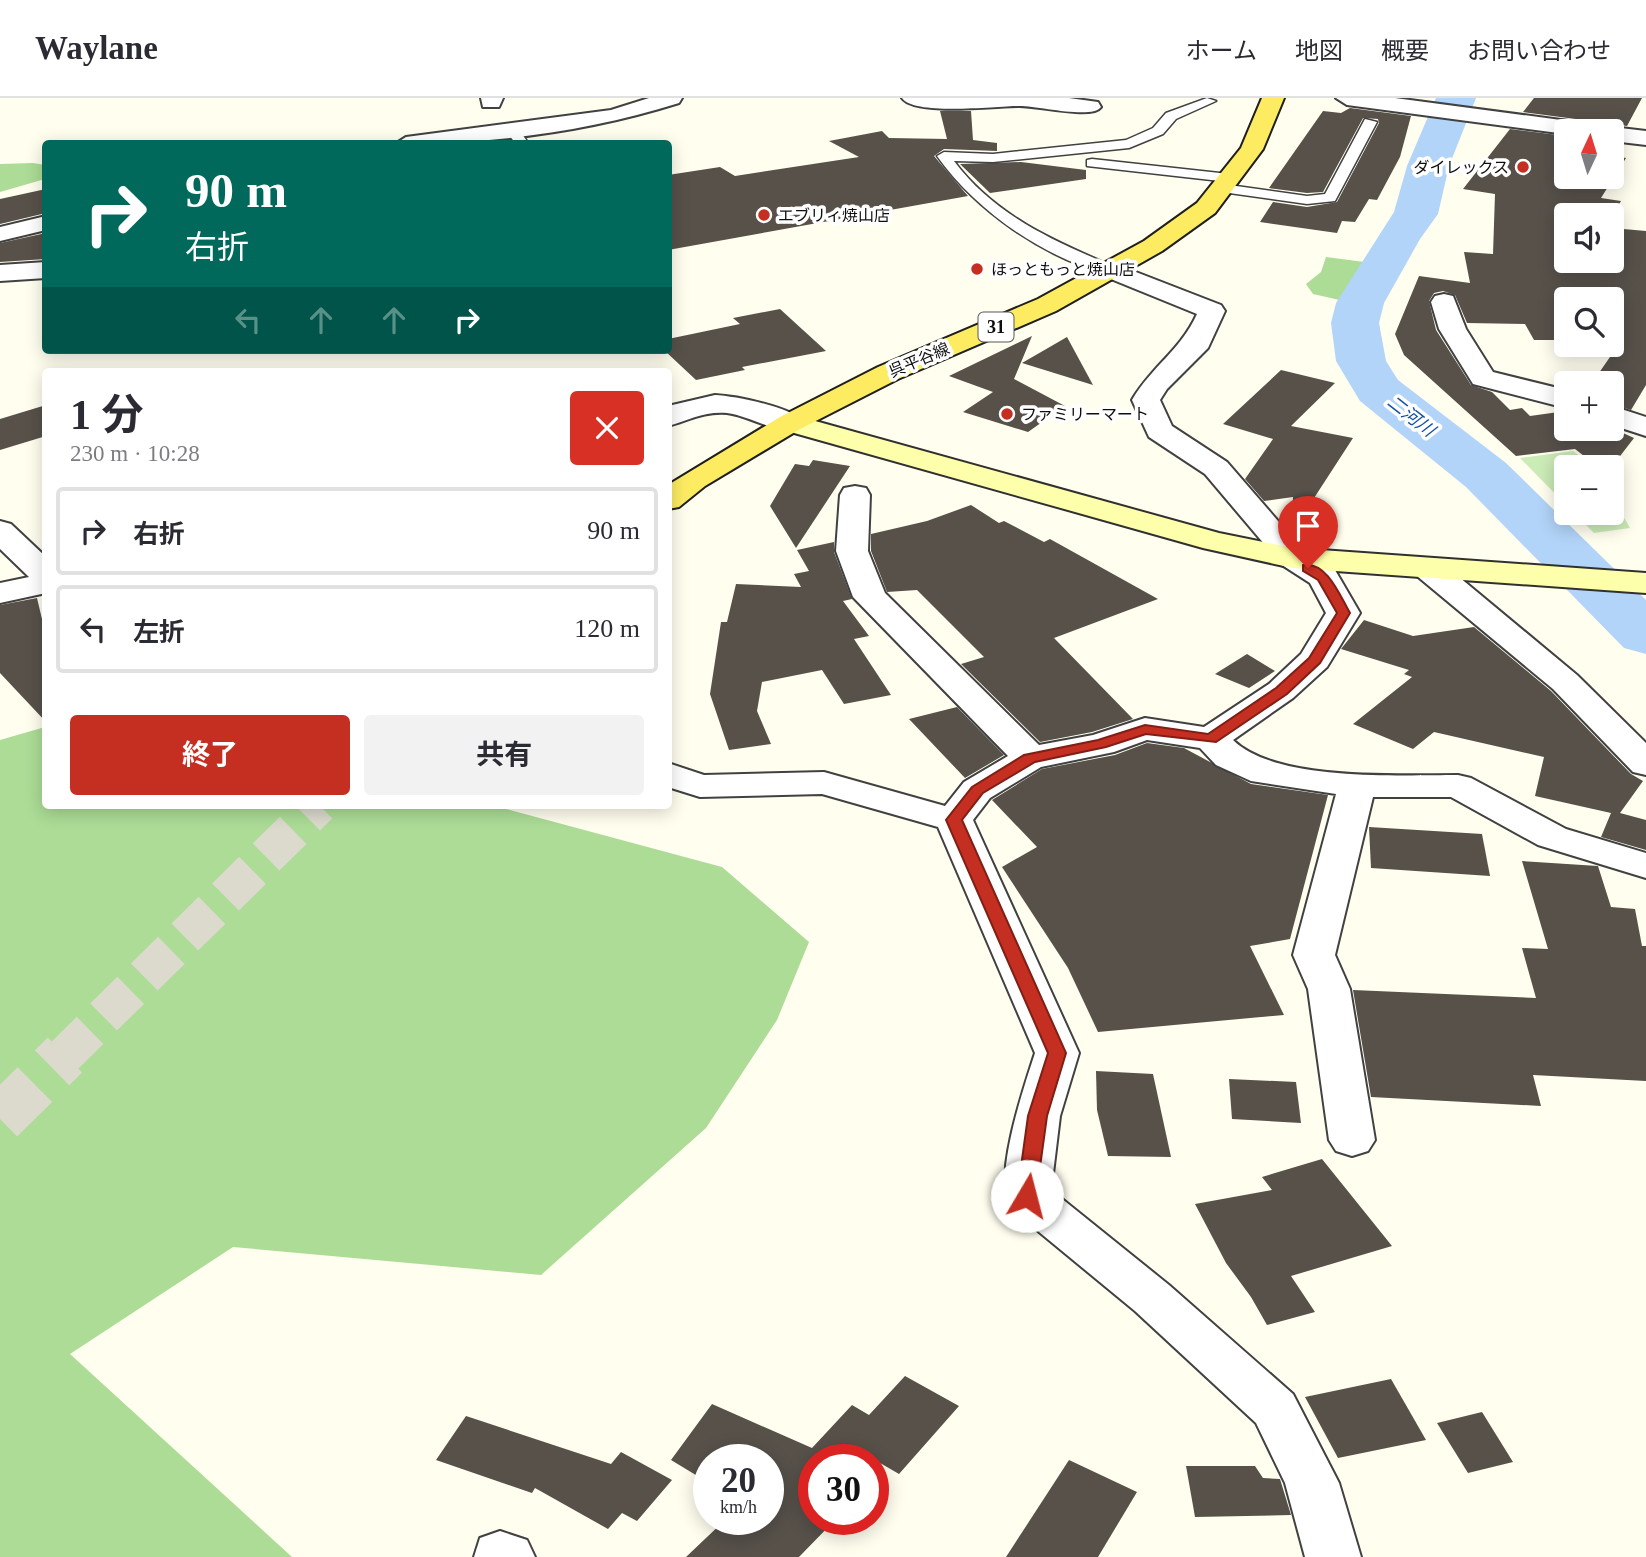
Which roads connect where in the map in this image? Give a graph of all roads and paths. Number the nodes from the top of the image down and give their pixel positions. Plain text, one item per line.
1 (671, 98) edge
2 (913, 98) edge
3 (1273, 98) edge
4 (1347, 98) edge
5 (1210, 102) dead end
6 (1090, 107) dead end
7 (1370, 122) dead end
8 (1554, 126) edge
9 (1624, 135) edge
10 (518, 137) edge
11 (1646, 138) edge
12 (470, 140) edge
13 (1092, 163) dead end
14 (1225, 183) junction
15 (42, 224) edge
16 (0, 234) edge
17 (1110, 270) junction
18 (0, 274) edge
19 (42, 279) edge
20 (1444, 302) dead end
21 (1554, 396) edge
22 (672, 415) edge
23 (1624, 419) edge
24 (790, 423) junction
25 (1646, 427) edge
26 (855, 495) dead end
27 (672, 497) edge
28 (0, 531) edge
29 (1293, 558) junction
30 (1444, 570) junction
31 (42, 571) edge
32 (1643, 583) edge
33 (42, 584) edge
34 (0, 593) edge
35 (1211, 739) junction
36 (1030, 758) junction
37 (1646, 764) edge
38 (672, 776) edge
39 (1357, 786) junction
40 (954, 820) junction
41 (1646, 866) edge
42 (1352, 1140) dead end
43 (1332, 1557) edge

1 - 10 street
2 - 6 street
3 - 14 main road, 呉平谷線 / 31
4 - 8 street
5 - 17 lane
7 - 14 lane
9 - 11 street
10 - 12 street
13 - 14 lane
14 - 17 main road, 呉平谷線 / 31
15 - 16 street
17 - 24 main road, 呉平谷線 / 31
17 - 29 street
18 - 19 street
20 - 21 street
22 - 24 street
23 - 25 street
24 - 27 main road, 呉平谷線 / 31
24 - 29 street
26 - 36 street
28 - 31 street
29 - 30 street
29 - 35 street
30 - 32 street
30 - 37 street
33 - 34 street
35 - 36 street
35 - 39 street
36 - 40 street
38 - 40 street
39 - 41 street
39 - 42 street
40 - 43 street

